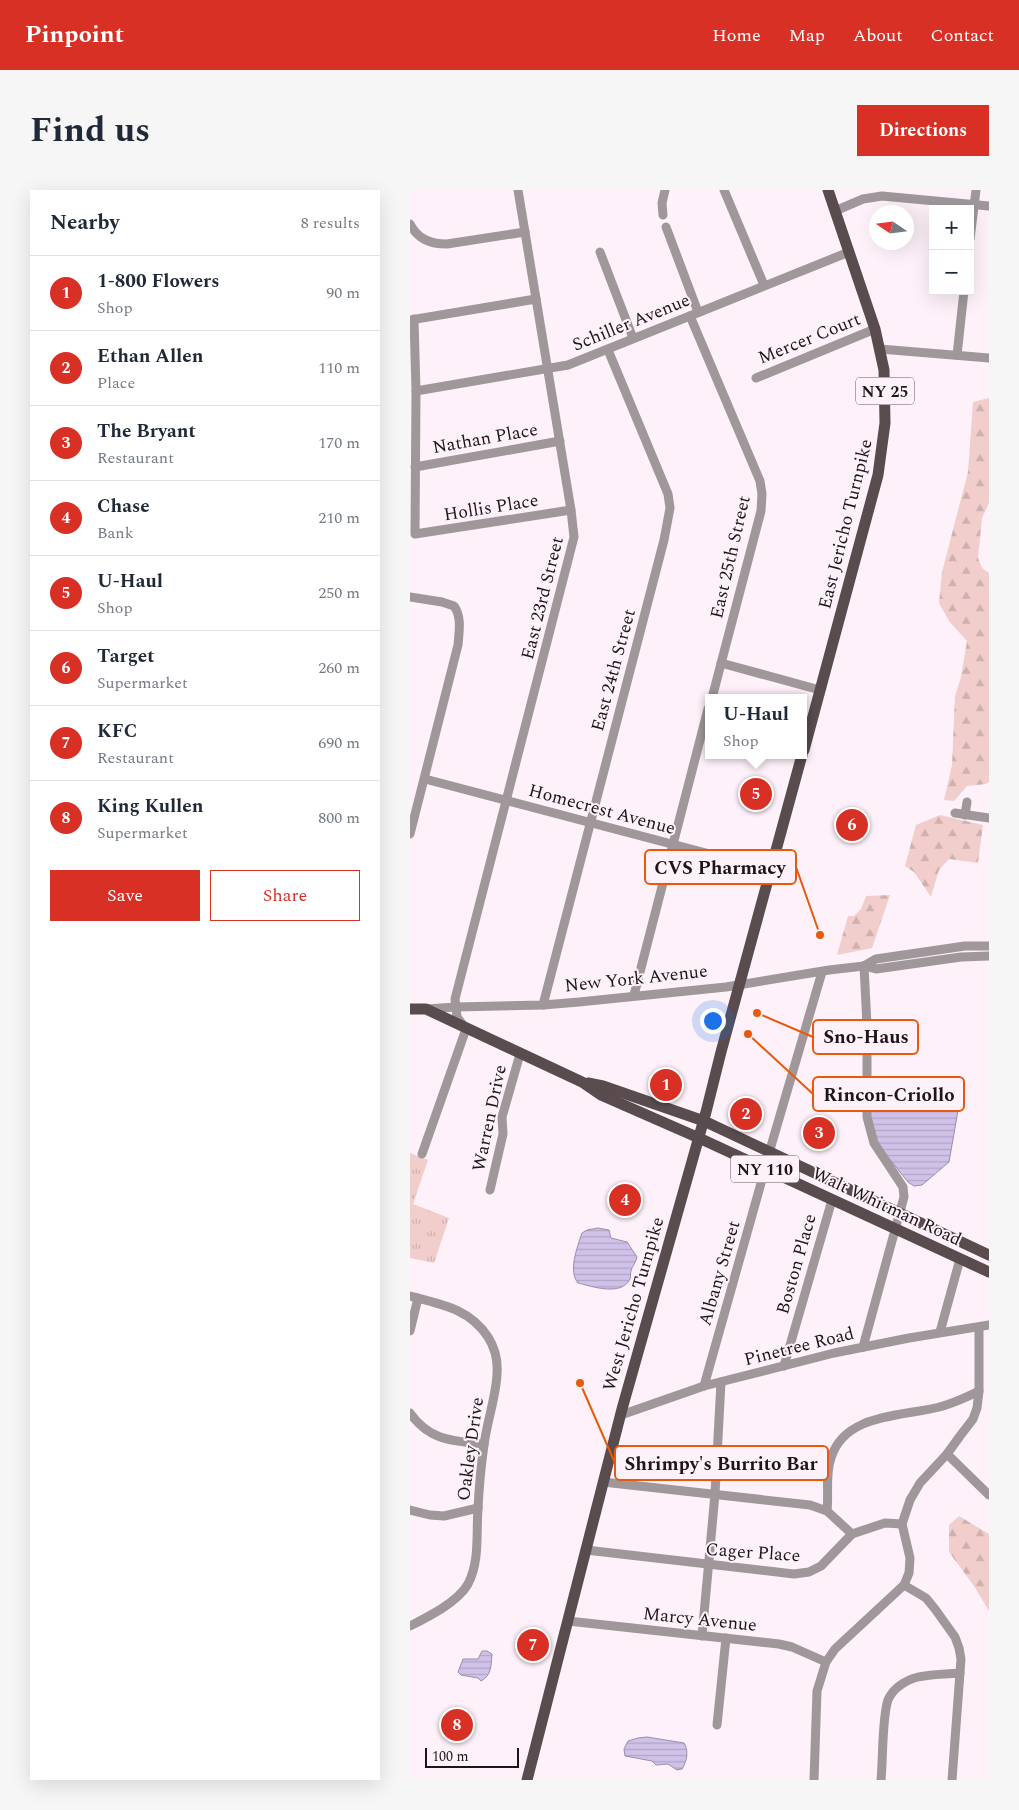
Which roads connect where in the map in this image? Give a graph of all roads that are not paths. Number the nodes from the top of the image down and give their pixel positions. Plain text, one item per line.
1 (518, 190) edge
2 (665, 190) edge
3 (724, 190) edge
4 (828, 190) edge
5 (976, 190) edge
6 (974, 205) junction
7 (989, 206) edge
8 (835, 211) junction
9 (663, 215) dead end
10 (410, 224) edge
11 (666, 227) dead end
12 (524, 232) junction
13 (600, 252) dead end
14 (849, 252) junction
15 (764, 285) junction
16 (964, 295) edge
17 (536, 299) junction
18 (694, 314) junction
19 (412, 320) edge
20 (875, 329) junction
21 (632, 338) junction
22 (880, 349) junction
23 (608, 350) junction
24 (957, 355) junction
25 (989, 358) edge
26 (548, 370) junction
27 (756, 378) dead end
28 (416, 391) junction
29 (560, 441) junction
30 (415, 466) junction
31 (571, 510) junction
32 (410, 598) edge
33 (722, 663) junction
34 (820, 690) junction
35 (713, 694) edge
36 (705, 721) edge
37 (807, 739) edge
38 (801, 759) edge
39 (425, 779) junction
40 (507, 801) junction
41 (967, 802) dead end
42 (989, 818) edge
43 (590, 822) junction
44 (410, 834) edge
45 (673, 844) junction
46 (770, 870) junction
47 (989, 946) edge
48 (989, 956) edge
49 (864, 966) junction
50 (822, 972) junction
51 (739, 984) junction
52 (634, 996) junction
53 (543, 1005) junction
54 (456, 1007) junction
55 (426, 1009) junction
56 (410, 1011) edge
57 (466, 1029) junction
58 (520, 1054) junction
59 (582, 1082) junction
60 (704, 1122) junction
61 (699, 1138) junction
62 (769, 1152) junction
63 (422, 1154) dead end
64 (765, 1169) junction
65 (490, 1190) dead end
66 (832, 1200) junction
67 (900, 1214) junction
68 (896, 1229) junction
69 (989, 1254) edge
70 (960, 1259) junction
71 (989, 1272) edge
72 (414, 1297) edge
73 (989, 1325) edge
74 (979, 1327) junction
75 (410, 1331) edge
76 (940, 1332) junction
77 (863, 1347) junction
78 (784, 1366) junction
79 (721, 1382) junction
80 (704, 1386) junction
81 (979, 1391) junction
82 (410, 1413) edge
83 (621, 1415) junction
84 (484, 1444) junction
85 (947, 1454) junction
86 (603, 1482) junction
87 (715, 1494) junction
88 (989, 1495) edge
89 (478, 1508) junction
90 (410, 1510) edge
91 (828, 1511) junction
92 (902, 1524) junction
93 (852, 1534) junction
94 (586, 1550) junction
95 (708, 1565) junction
96 (904, 1585) junction
97 (568, 1621) junction
98 (410, 1626) edge
99 (702, 1636) junction
100 (726, 1638) junction
101 (826, 1662) junction
102 (960, 1672) junction
103 (717, 1725) dead end
104 (528, 1780) edge
105 (814, 1780) edge
106 (882, 1780) edge
107 (952, 1780) edge

1 - 12 street, East 23rd Street
2 - 9 street
3 - 15 street
4 - 8 main road, East Jericho Turnpike / NY 25
5 - 6 street
6 - 7 street
6 - 8 street
8 - 14 main road, East Jericho Turnpike / NY 25
10 - 12 street
11 - 18 street, East 25th Street
12 - 17 street, East 23rd Street
13 - 21 street
14 - 15 street, Schiller Avenue
14 - 20 main road, East Jericho Turnpike / NY 25
15 - 18 street, Schiller Avenue
16 - 24 street
17 - 19 street
17 - 26 street, East 23rd Street
18 - 21 street, Schiller Avenue
18 - 33 street, East 25th Street
19 - 28 street
20 - 22 main road, East Jericho Turnpike / NY 25
20 - 27 street, Mercer Court
21 - 23 street, Schiller Avenue
22 - 24 street
22 - 34 main road, East Jericho Turnpike / NY 25
23 - 26 street, Schiller Avenue
23 - 43 street, East 24th Street
24 - 25 street
26 - 28 street, Schiller Avenue
26 - 29 street, East 23rd Street
28 - 30 street
29 - 30 street, Nathan Place
29 - 31 street, East 23rd Street
30 - 31 street, Hollis Place
31 - 40 street, East 23rd Street
32 - 39 street
33 - 34 street
33 - 35 street, East 25th Street
34 - 37 main road, East Jericho Turnpike / NY 25
36 - 45 street
38 - 46 main road
39 - 40 street, Homecrest Avenue
39 - 44 street
40 - 43 street, Homecrest Avenue
40 - 54 street, East 23rd Street
41 - 42 street
43 - 45 street, Homecrest Avenue
43 - 53 street, East 24th Street
45 - 46 street, Homecrest Avenue
45 - 52 street
46 - 51 main road
47 - 49 street, New York Avenue
48 - 49 street, New York Avenue
49 - 50 street, New York Avenue
49 - 67 street
50 - 51 street, New York Avenue
50 - 62 street
51 - 52 street, New York Avenue
51 - 60 main road, West Jericho Turnpike
52 - 53 street, New York Avenue
53 - 54 street, New York Avenue
54 - 55 street, New York Avenue
54 - 57 street
55 - 56 main road, New York Avenue / NY 110
55 - 57 main road, Walt Whitman Road / NY 110
56 - 57 main road, Walt Whitman Road / NY 110
57 - 58 main road, Walt Whitman Road / NY 110
57 - 63 street
58 - 59 main road, Walt Whitman Road / NY 110
58 - 65 street, Warren Drive
59 - 60 main road, Walt Whitman Road / NY 110
59 - 61 main road, Walt Whitman Road / NY 110
60 - 61 main road, West Jericho Turnpike
60 - 62 main road, Walt Whitman Road / NY 110
61 - 64 main road, Walt Whitman Road / NY 110
61 - 83 main road, West Jericho Turnpike
62 - 67 main road, Walt Whitman Road / NY 110
64 - 66 main road, Walt Whitman Road / NY 110
64 - 80 street, Albany Street
66 - 68 main road, Walt Whitman Road / NY 110
66 - 78 street, Boston Place
67 - 68 street
67 - 69 main road, Walt Whitman Road / NY 110
68 - 70 main road, Walt Whitman Road / NY 110
68 - 77 street
70 - 71 main road, Walt Whitman Road / NY 110
70 - 76 street
72 - 75 street
72 - 84 street, Oakley Drive
73 - 74 street, Pinetree Road
74 - 76 street, Pinetree Road
74 - 81 street
76 - 77 street, Pinetree Road
77 - 78 street, Pinetree Road
78 - 79 street, Pinetree Road
79 - 80 street, Pinetree Road
79 - 87 street
80 - 83 street, Pinetree Road
81 - 85 street
81 - 91 street
82 - 84 street
83 - 86 main road, West Jericho Turnpike
84 - 89 street, Oakley Drive
85 - 88 street
85 - 92 street
86 - 87 street
86 - 94 main road, West Jericho Turnpike
87 - 91 street
87 - 95 street
89 - 90 street
89 - 98 street, Oakley Drive
91 - 93 street
92 - 93 street, Cager Place
92 - 96 street
93 - 95 street, Cager Place
94 - 95 street, Cager Place
94 - 97 main road, West Jericho Turnpike
95 - 99 street
96 - 101 street
96 - 102 street
97 - 99 street, Marcy Avenue
97 - 104 main road, West Jericho Turnpike
99 - 100 street, Marcy Avenue
100 - 101 street, Marcy Avenue
100 - 103 street
101 - 105 street
102 - 106 street
102 - 107 street

